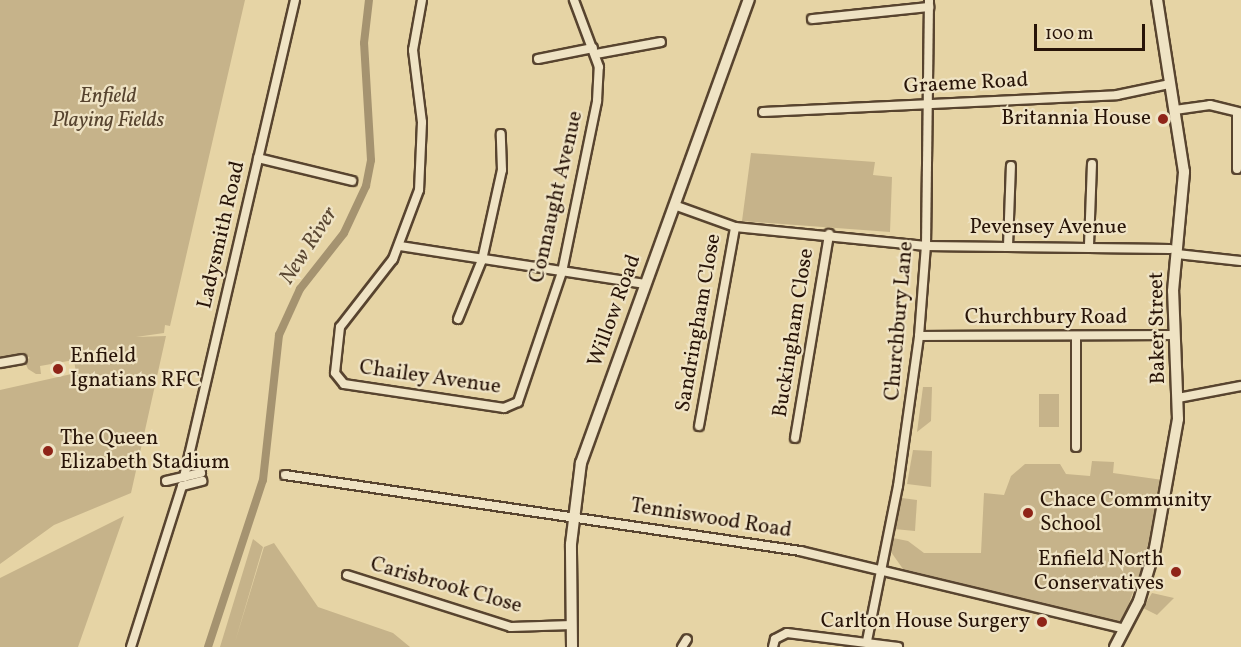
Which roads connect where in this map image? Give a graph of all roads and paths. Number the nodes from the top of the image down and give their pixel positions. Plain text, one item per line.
1 (295, 0) edge
2 (422, 0) edge
3 (574, 0) edge
4 (749, 0) edge
5 (1157, 0) edge
6 (929, 3) edge
7 (812, 19) dead end
8 (661, 42) dead end
9 (595, 51) junction
10 (538, 59) dead end
11 (1169, 84) junction
12 (927, 102) junction
13 (1175, 110) junction
14 (763, 112) dead end
15 (1239, 113) edge
16 (501, 134) dead end
17 (258, 158) junction
18 (1092, 164) dead end
19 (1011, 166) dead end
20 (1237, 169) dead end
21 (352, 181) dead end
22 (674, 205) junction
23 (735, 227) junction
24 (829, 234) junction
25 (1089, 245) junction
26 (400, 246) junction
27 (927, 246) junction
28 (1008, 246) junction
29 (1174, 251) junction
30 (482, 260) junction
31 (1241, 261) edge
32 (562, 272) junction
33 (645, 284) junction
34 (458, 319) dead end
35 (1174, 335) junction
36 (919, 336) junction
37 (1076, 336) junction
38 (22, 359) dead end
39 (0, 363) edge
40 (1241, 386) edge
41 (1179, 398) junction
42 (518, 402) joint
43 (699, 426) dead end
44 (795, 438) dead end
45 (1076, 447) dead end
46 (285, 475) dead end
47 (184, 477) junction
48 (166, 481) dead end
49 (573, 514) junction
50 (879, 570) junction
51 (346, 575) dead end
52 (572, 625) junction
53 (1125, 629) junction
54 (687, 639) dead end
55 (870, 643) junction
56 (773, 645) edge
57 (131, 647) edge
58 (572, 647) edge
59 (682, 647) edge
60 (898, 647) edge
61 (1114, 647) edge

1 - 17 street, Ladysmith Road
2 - 26 street
3 - 9 street, Connaught Avenue
4 - 22 street, Willow Road
5 - 11 street, Baker Street
6 - 7 street
6 - 12 street, Churchbury Lane
8 - 9 street
9 - 10 street
9 - 32 street, Connaught Avenue
11 - 12 street, Graeme Road
11 - 13 street, Baker Street
12 - 14 street, Graeme Road
12 - 27 street, Churchbury Lane
13 - 15 street
13 - 29 street, Baker Street
15 - 20 street
16 - 30 street
17 - 21 street
17 - 47 street, Ladysmith Road
18 - 25 street
19 - 28 street
22 - 23 street, Pevensey Avenue
22 - 33 street, Willow Road
23 - 24 street, Pevensey Avenue
23 - 43 street, Sandringham Close
24 - 27 street, Pevensey Avenue
24 - 44 street, Buckingham Close
25 - 28 street, Pevensey Avenue
25 - 29 street, Pevensey Avenue
26 - 30 street
26 - 42 street, Chailey Avenue
27 - 28 street, Pevensey Avenue
27 - 36 street, Churchbury Lane
29 - 31 street, Pevensey Avenue
29 - 35 street, Baker Street
30 - 32 street
30 - 34 street
32 - 33 street
32 - 42 street, Connaught Avenue
33 - 49 street, Willow Road
35 - 37 street, Churchbury Road
35 - 41 street, Baker Street
36 - 37 street, Churchbury Road
36 - 50 street, Churchbury Lane
37 - 45 street
38 - 39 street
40 - 41 street
41 - 53 street, Baker Street
46 - 49 street, Tenniswood Road
47 - 48 street
47 - 57 street
49 - 50 street, Tenniswood Road
49 - 52 street, Willow Road
50 - 53 street, Tenniswood Road
50 - 55 street, Churchbury Lane
51 - 52 street, Carisbrook Close
52 - 58 street, Willow Road
53 - 61 street, Baker Street
54 - 59 street
55 - 56 street
55 - 60 street

